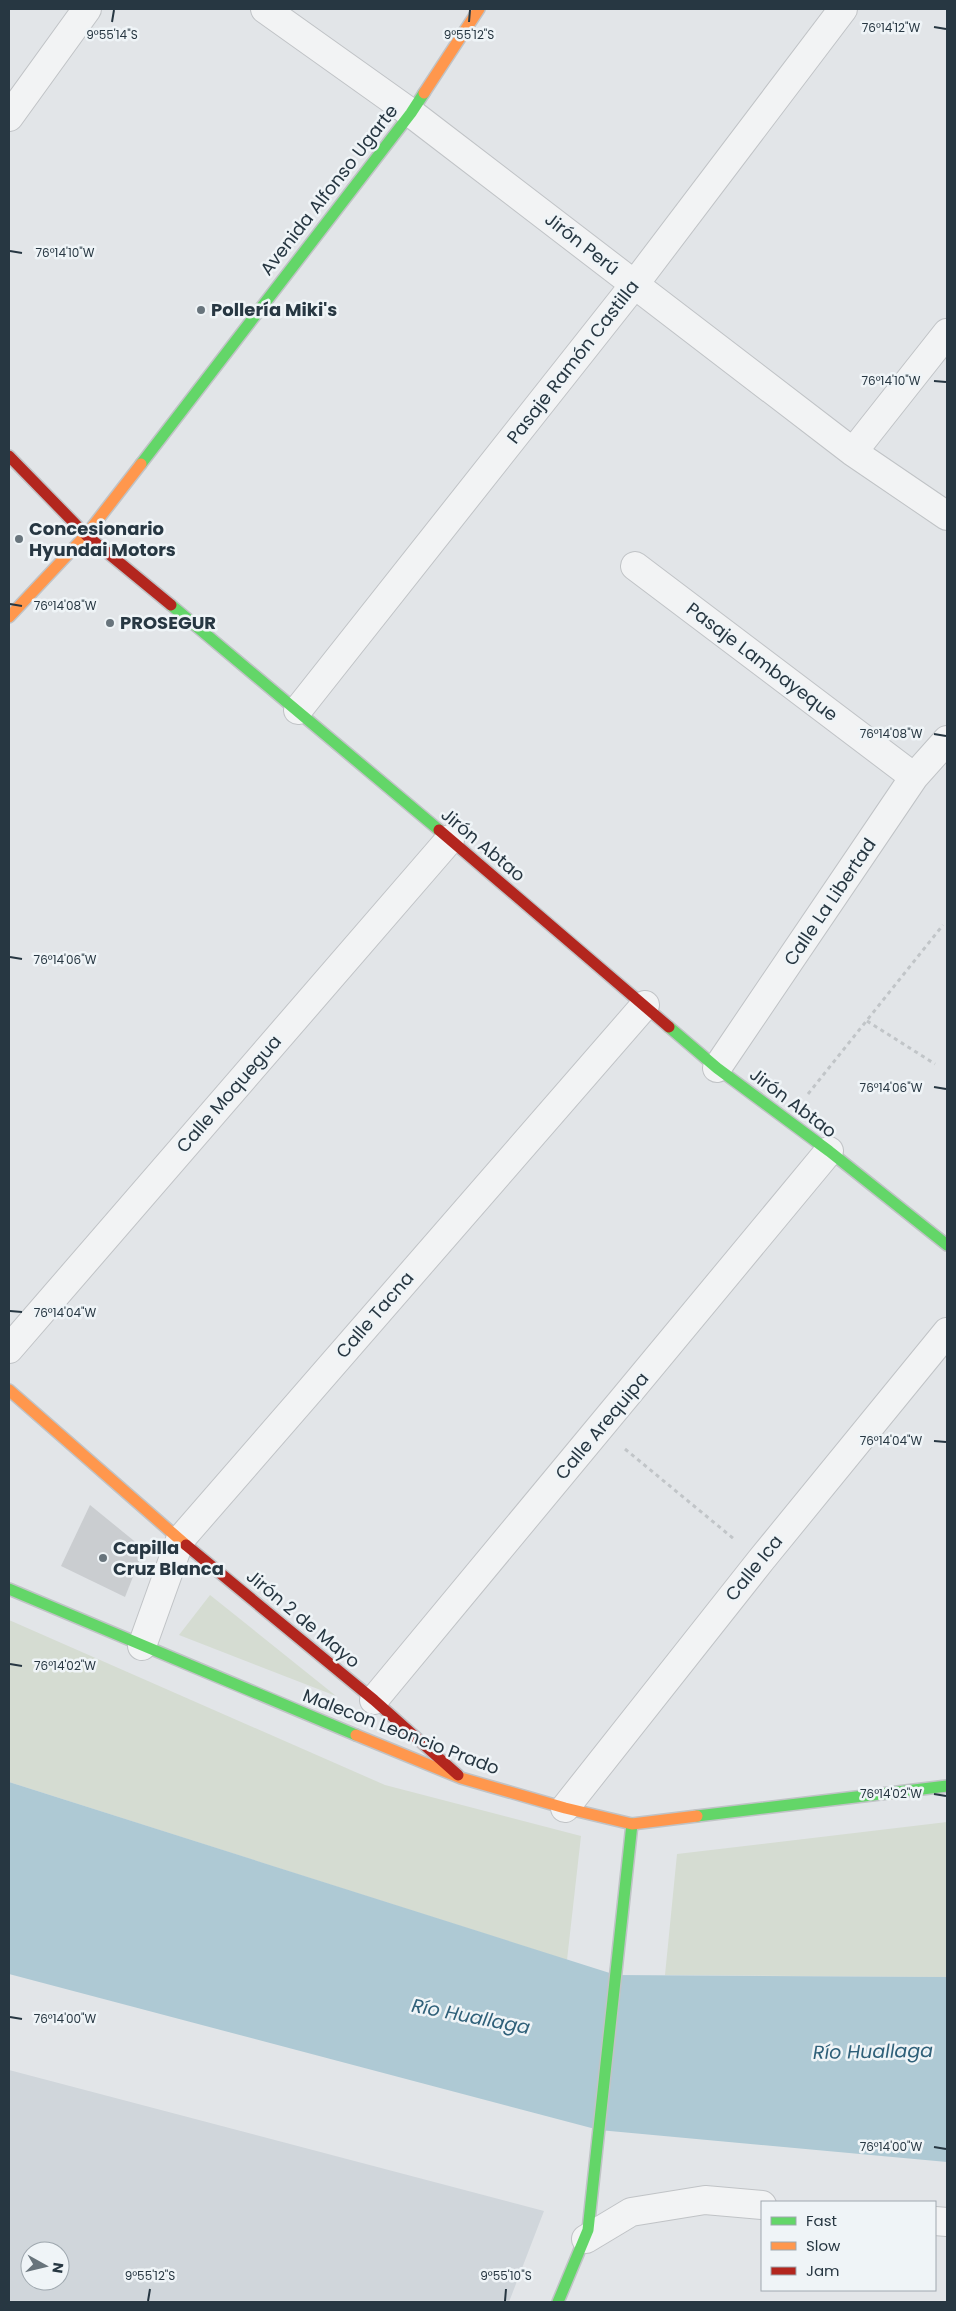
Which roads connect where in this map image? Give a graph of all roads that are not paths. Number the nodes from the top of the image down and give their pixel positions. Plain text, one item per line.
1 (87, 9) edge
2 (265, 9) edge
3 (479, 9) edge
4 (843, 9) edge
5 (411, 113) junction
6 (9, 117) edge
7 (634, 285) junction
8 (947, 333) edge
9 (853, 452) junction
10 (9, 456) edge
11 (947, 516) edge
12 (86, 535) junction
13 (635, 566) dead end
14 (9, 617) edge
15 (298, 710) junction
16 (947, 740) edge
17 (914, 777) junction
18 (450, 839) junction
19 (645, 1005) junction
20 (717, 1068) junction
21 (829, 1151) junction
22 (947, 1245) edge
23 (947, 1332) edge
24 (9, 1349) edge
25 (9, 1390) edge
26 (180, 1540) junction
27 (9, 1589) edge
28 (142, 1646) junction
29 (374, 1700) junction
30 (461, 1778) junction
31 (947, 1786) edge
32 (565, 1808) junction
33 (632, 1824) junction
34 (761, 2205) edge
35 (587, 2234) junction
36 (558, 2302) edge

1 - 6 street
2 - 5 street, Jirón Perú
3 - 5 street, Avenida Alfonso Ugarte
4 - 7 street, Pasaje Ramón Castilla
5 - 7 street, Jirón Perú
5 - 12 street, Avenida Alfonso Ugarte
7 - 9 street, Jirón Perú
7 - 15 street, Pasaje Ramón Castilla
8 - 9 street
9 - 11 street, Jirón Perú
10 - 12 street, Jirón Abtao
12 - 14 street, Avenida Alfonso Ugarte
12 - 15 street, Jirón Abtao
13 - 17 street, Pasaje Lambayeque
15 - 18 street, Jirón Abtao
16 - 17 street, Calle La Libertad
17 - 20 street, Calle La Libertad
18 - 19 street, Jirón Abtao
18 - 24 street, Calle Moquegua
19 - 20 street, Jirón Abtao
19 - 26 street, Calle Tacna
20 - 21 street, Jirón Abtao
21 - 22 street, Jirón Abtao
21 - 29 street, Calle Arequipa
23 - 32 street, Calle Ica
25 - 26 street, Jirón 2 de Mayo
26 - 28 street, Calle Tacna
26 - 29 street, Jirón 2 de Mayo
27 - 28 street, Malecon Leoncio Prado
28 - 30 street, Malecon Leoncio Prado
29 - 30 street, Jirón 2 de Mayo
30 - 32 street, Malecon Leoncio Prado
31 - 33 street, Malecon Leoncio Prado
32 - 33 street, Malecon Leoncio Prado
33 - 35 street
34 - 35 street
35 - 36 street

